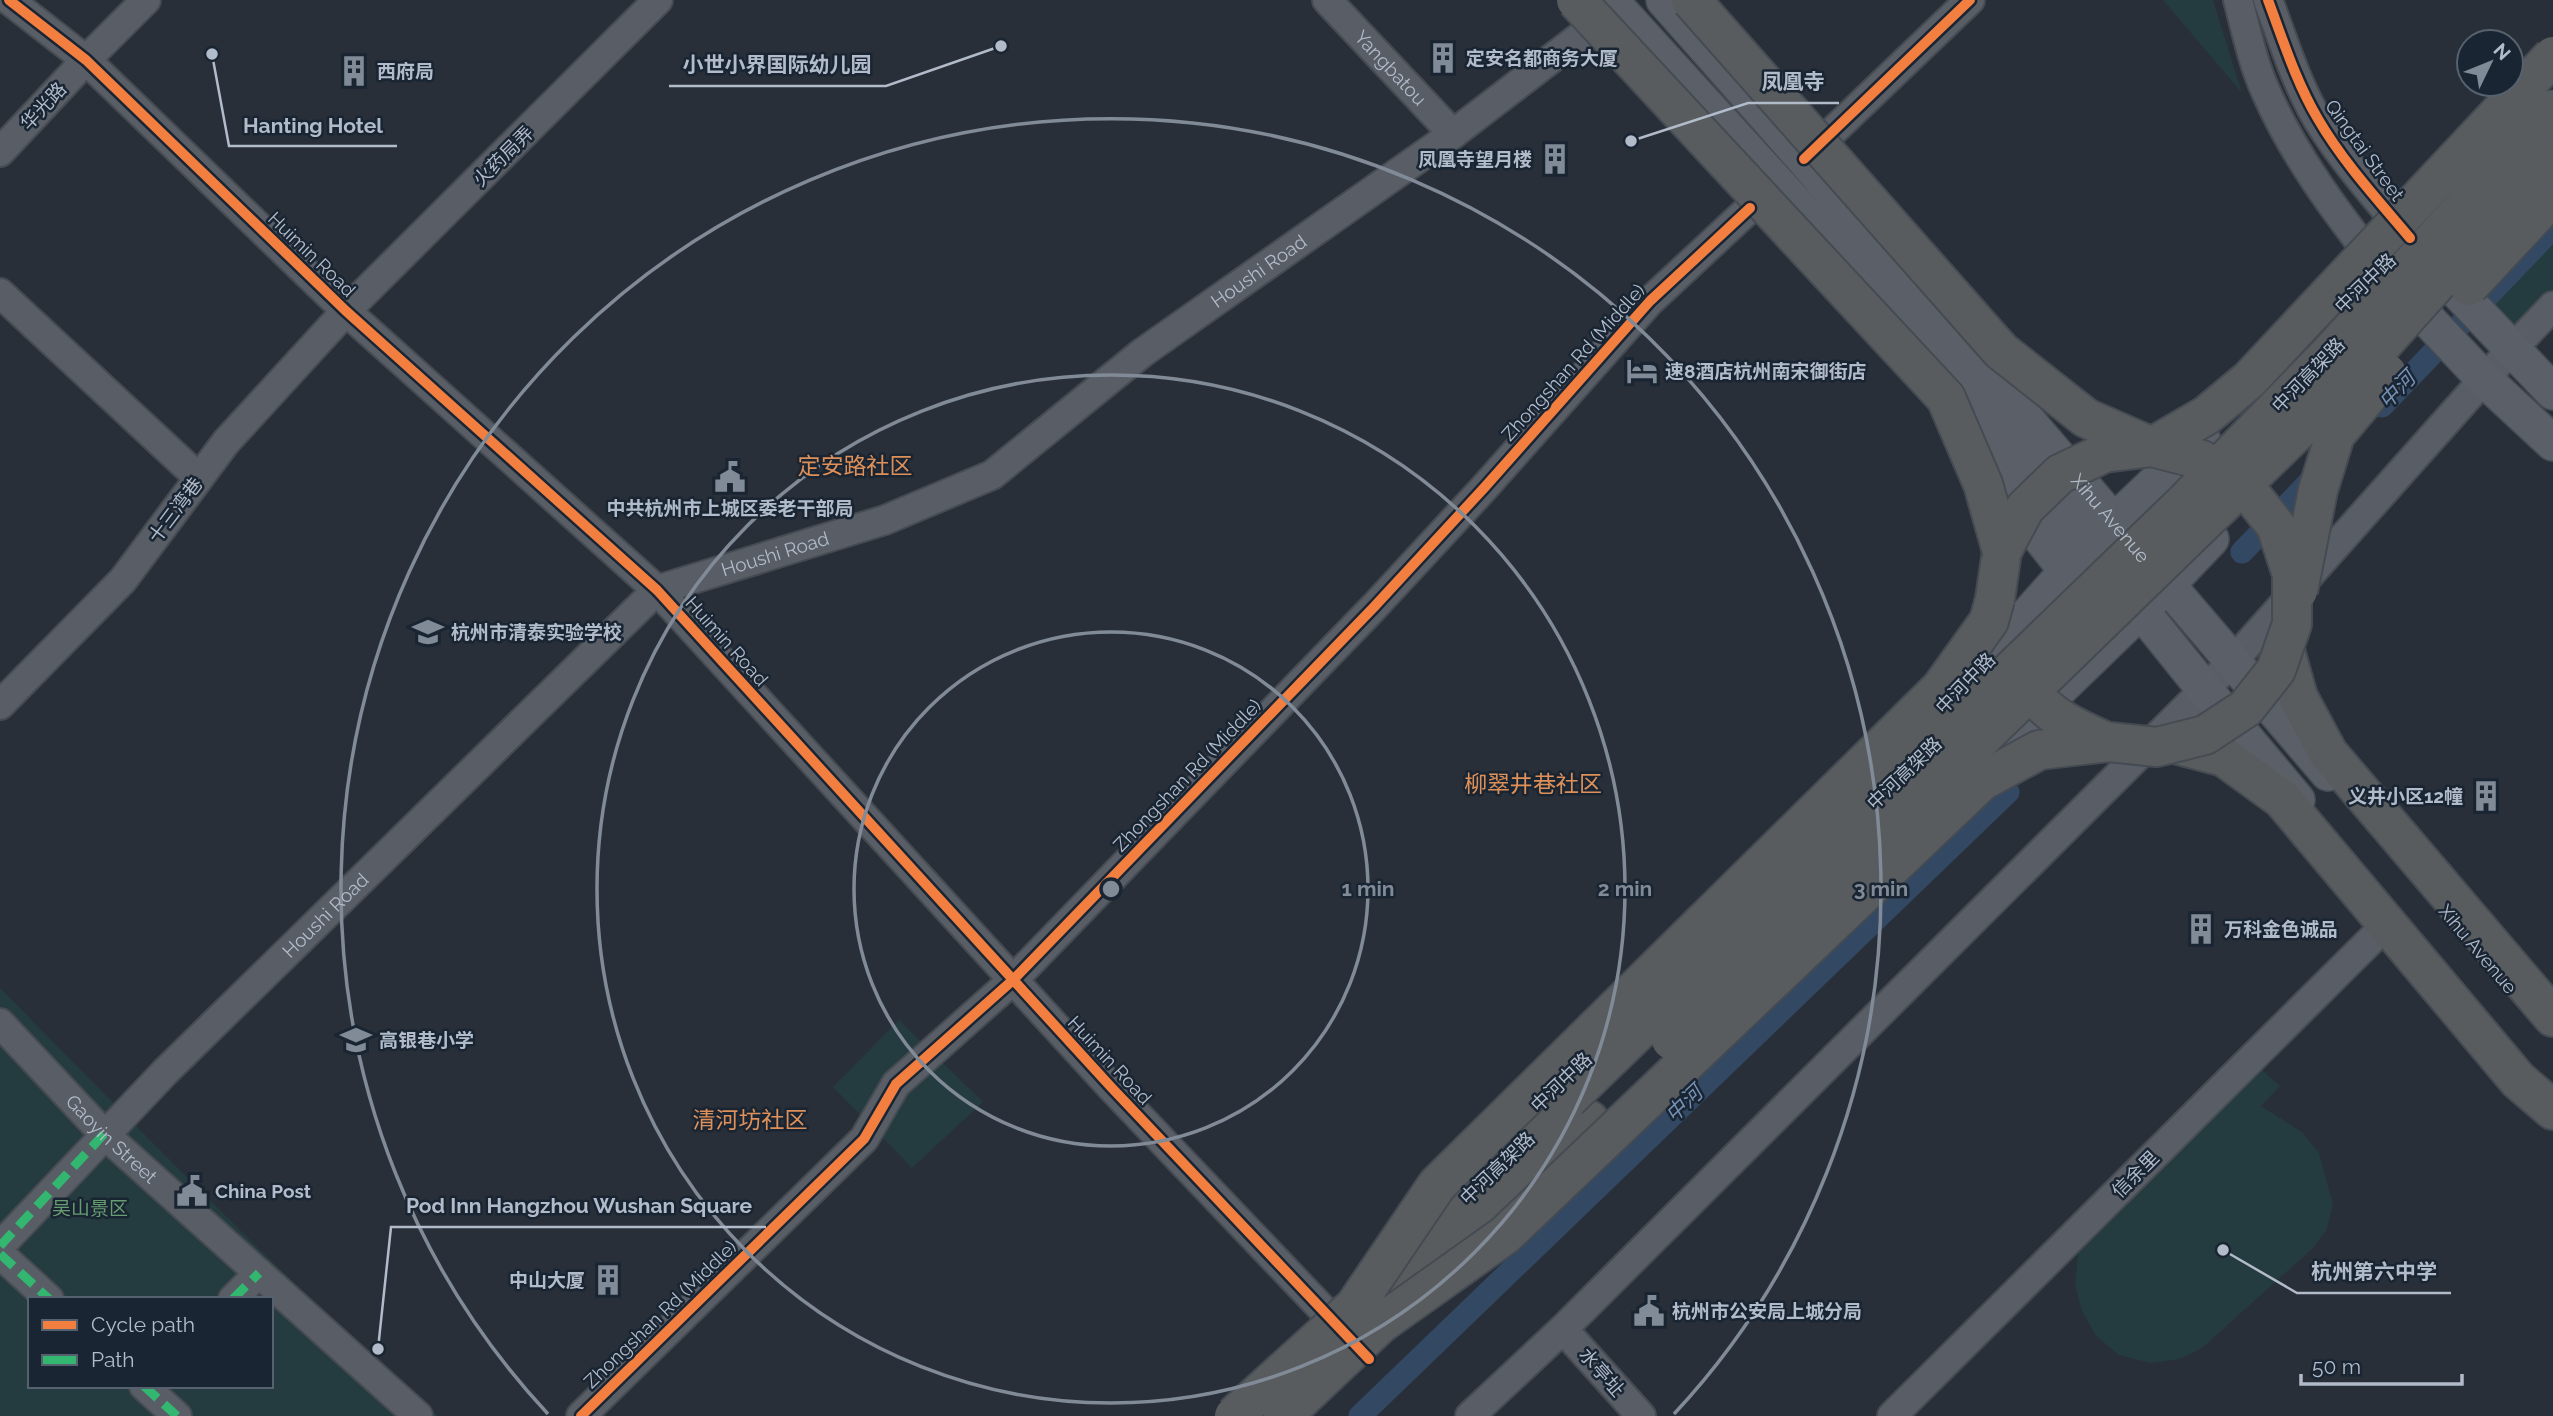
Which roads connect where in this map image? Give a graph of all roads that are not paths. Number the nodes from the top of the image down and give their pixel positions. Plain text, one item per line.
1 (9, 0) edge
2 (146, 0) edge
3 (657, 0) edge
4 (1327, 0) edge
5 (1664, 0) edge
6 (1691, 0) edge
7 (1970, 0) edge
8 (2238, 0) edge
9 (2268, 0) edge
10 (1593, 9) edge
11 (2553, 56) edge
12 (86, 60) junction
13 (2553, 88) edge
14 (2553, 109) edge
15 (1453, 134) junction
16 (0, 152) edge
17 (2553, 154) edge
18 (1804, 159) junction
19 (2553, 174) edge
20 (1779, 185) junction
21 (2553, 195) edge
22 (1750, 208) dead end
23 (2410, 238) junction
24 (2381, 269) junction
25 (0, 293) edge
26 (2458, 293) junction
27 (2553, 306) edge
28 (346, 311) junction
29 (2429, 322) junction
30 (2506, 344) junction
31 (2477, 372) junction
32 (2553, 392) edge
33 (2553, 443) edge
34 (2152, 447) junction
35 (199, 478) junction
36 (2114, 520) junction
37 (2090, 545) junction
38 (2002, 551) junction
39 (2067, 571) junction
40 (2168, 584) junction
41 (657, 590) junction
42 (1995, 599) junction
43 (2141, 609) junction
44 (2288, 635) junction
45 (2233, 661) junction
46 (2205, 690) junction
47 (0, 705) edge
48 (2109, 742) junction
49 (2171, 743) junction
50 (2378, 933) dead end
51 (1013, 980) junction
52 (2553, 1017) edge
53 (0, 1023) edge
54 (2553, 1038) edge
55 (2553, 1108) edge
56 (104, 1134) junction
57 (0, 1246) edge
58 (0, 1255) edge
59 (258, 1273) junction
60 (46, 1297) edge
61 (235, 1297) edge
62 (1357, 1325) junction
63 (1563, 1329) junction
64 (147, 1388) edge
65 (177, 1416) edge
66 (418, 1416) edge
67 (581, 1416) edge
68 (1216, 1416) edge
69 (1234, 1416) edge
70 (1283, 1416) edge
71 (1308, 1416) edge
72 (1470, 1416) edge
73 (1641, 1416) edge
74 (1892, 1416) edge

1 - 12 street, Huimin Road
2 - 12 street, 华光路
3 - 28 street, 火药局弄
4 - 15 street, Yangbatou
5 - 18 main road, Xihu Avenue
6 - 34 highway, bridge
7 - 18 street
8 - 24 street
9 - 23 street, Qingtai Street
10 - 15 street, Houshi Road
10 - 20 main road, Xihu Avenue
10 - 38 highway, bridge
11 - 34 highway, bridge
12 - 16 street, 华光路
12 - 28 street, Huimin Road
13 - 23 main road, 中河中路
14 - 62 highway, 中河高架路, bridge
15 - 41 street, Houshi Road
17 - 62 highway, 中河高架路, bridge
18 - 36 main road, Xihu Avenue
19 - 26 main road, 中河中路
20 - 37 main road, Xihu Avenue
20 - 39 main road
21 - 44 highway, bridge
22 - 51 street, Zhongshan Rd (Middle)
23 - 24 main road, 中河中路
23 - 26 main road, Qingtai Street
24 - 29 main road
24 - 36 main road, 中河中路
25 - 35 street
26 - 29 main road, 中河中路
26 - 30 main road, Qingtai Street
27 - 30 street
28 - 35 street, 十三湾巷
28 - 41 street, Huimin Road
29 - 31 main road
29 - 40 main road, 中河中路
30 - 31 street
30 - 32 main road, Qingtai Street
31 - 33 main road
31 - 45 street
34 - 38 highway, bridge
34 - 44 highway, bridge
35 - 47 street, 十三湾巷
36 - 37 main road, 中河中路
36 - 40 main road, Xihu Avenue
37 - 39 main road, 中河中路
37 - 43 main road, Xihu Avenue
38 - 42 highway
39 - 62 main road, 中河中路
40 - 43 main road, 中河中路
40 - 45 main road, Xihu Avenue
41 - 51 street, Huimin Road
41 - 56 street, Houshi Road
42 - 48 highway, bridge
42 - 62 highway, bridge
43 - 46 main road, Xihu Avenue
43 - 62 main road, 中河中路
44 - 49 highway, bridge
44 - 52 highway
45 - 46 street
45 - 54 main road, Xihu Avenue
46 - 55 main road, Xihu Avenue
46 - 63 street
48 - 49 highway, bridge
48 - 62 highway, bridge
49 - 55 highway
50 - 74 street, 信余里
51 - 62 street, Huimin Road
51 - 67 street, Zhongshan Rd (Middle)
53 - 56 street, Gaoyin Street
56 - 57 street, Houshi Road
56 - 59 street, Gaoyin Street
58 - 60 street
59 - 61 street
59 - 66 street, Gaoyin Street
62 - 68 main road, 中河中路
62 - 69 highway, 中河高架路, bridge
62 - 70 highway, 中河高架路, bridge
62 - 71 main road, 中河中路
63 - 72 street
63 - 73 street, 水亭址
64 - 65 street

